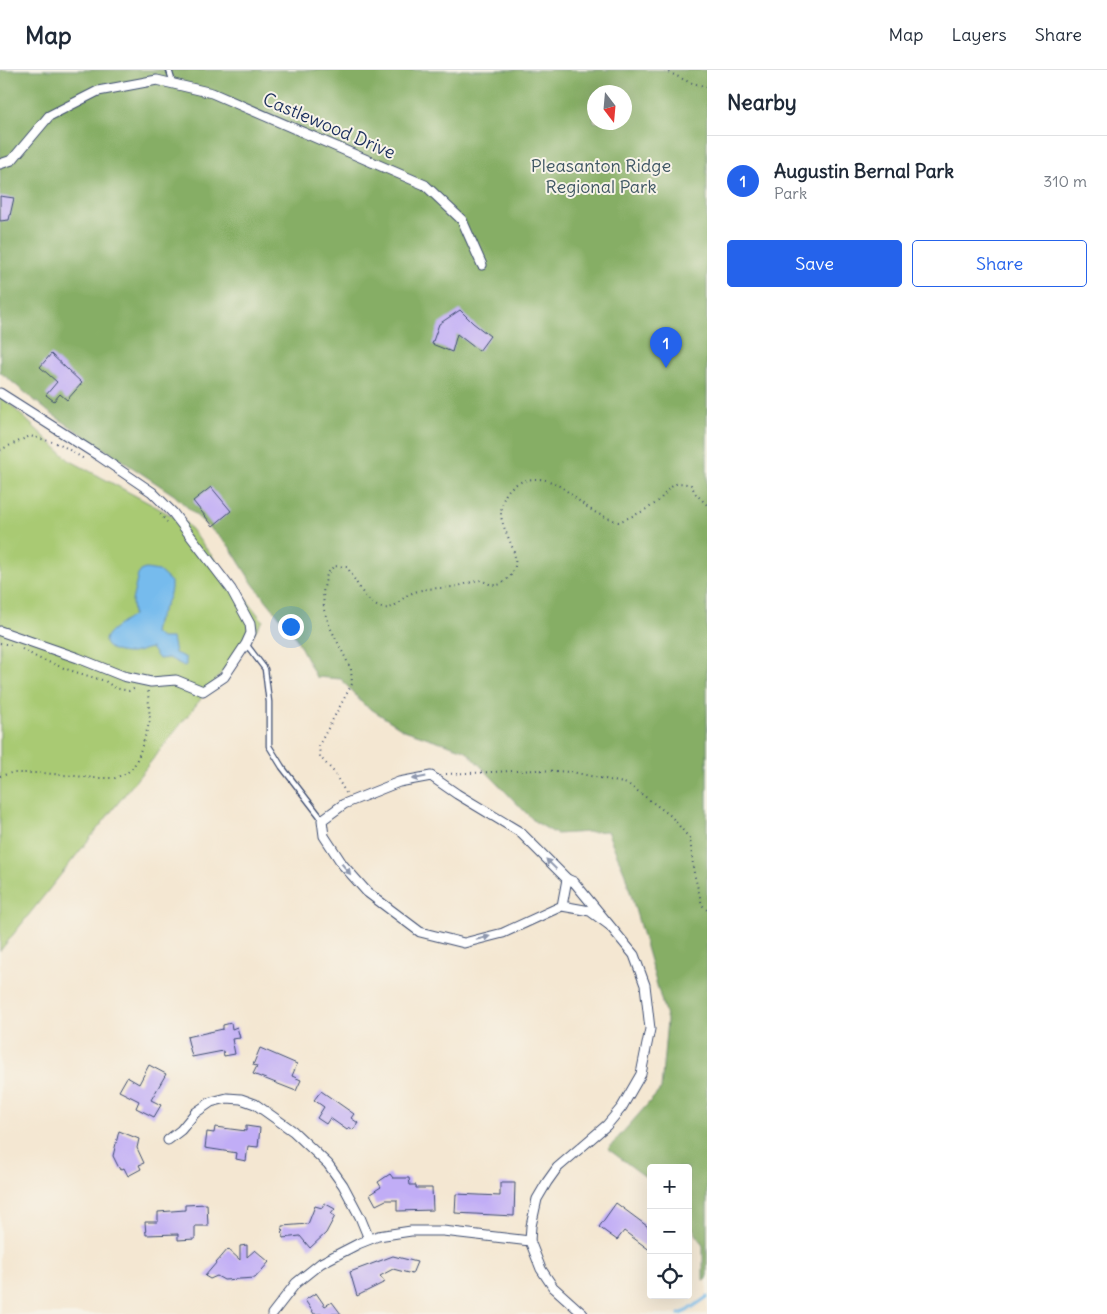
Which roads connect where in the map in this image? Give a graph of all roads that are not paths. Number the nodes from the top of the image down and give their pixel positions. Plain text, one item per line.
1 (169, 70) edge
2 (173, 84) junction
3 (0, 164) edge
4 (482, 265) dead end
5 (0, 393) edge
6 (0, 631) edge
7 (246, 644) junction
8 (322, 820) junction
9 (567, 879) junction
10 (562, 906) junction
11 (608, 924) junction
12 (168, 1140) dead end
13 (369, 1239) junction
14 (530, 1241) junction
15 (272, 1314) edge
16 (583, 1314) edge

1 - 2 lane
2 - 3 street, Castlewood Drive
2 - 4 street, Castlewood Drive
5 - 7 street
6 - 7 street
7 - 8 lane
9 -> 8 street
8 -> 10 street
9 - 10 street
9 - 11 street
10 - 11 street
11 - 14 street
12 - 13 street
13 - 14 street
13 - 15 street
14 - 16 street

